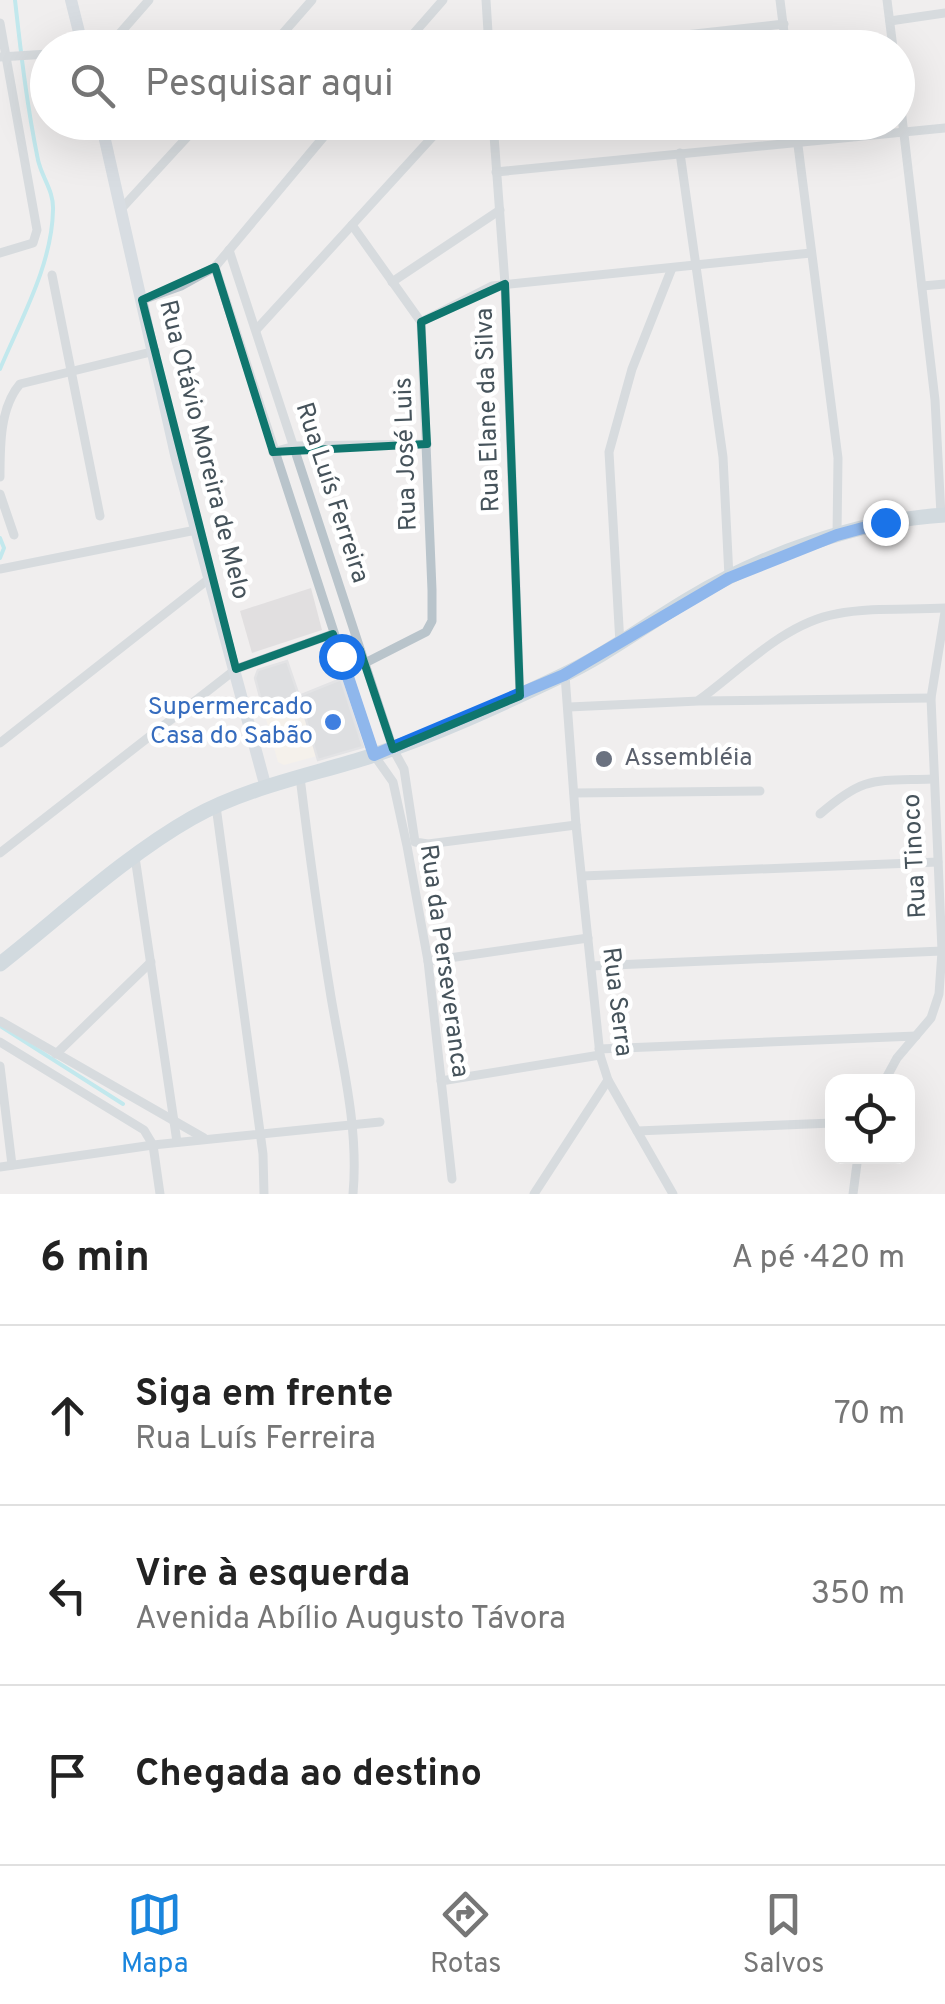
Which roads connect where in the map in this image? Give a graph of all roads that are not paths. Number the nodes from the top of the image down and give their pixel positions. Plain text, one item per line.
1 (72, 0) edge
2 (149, 0) edge
3 (312, 0) edge
4 (443, 0) edge
5 (486, 0) edge
6 (780, 0) edge
7 (887, 0) edge
8 (945, 13) edge
9 (890, 21) junction
10 (0, 22) edge
11 (784, 24) junction
12 (79, 30) edge
13 (122, 30) edge
14 (285, 30) edge
15 (417, 30) edge
16 (488, 30) edge
17 (730, 30) edge
18 (784, 30) edge
19 (891, 30) edge
20 (6, 57) edge
21 (945, 128) edge
22 (915, 131) edge
23 (106, 140) edge
24 (184, 140) edge
25 (321, 140) edge
26 (430, 140) edge
27 (494, 140) edge
28 (819, 140) edge
29 (905, 140) edge
30 (798, 142) junction
31 (680, 153) junction
32 (496, 172) junction
33 (122, 208) junction
34 (500, 210) junction
35 (352, 225) junction
36 (229, 250) junction
37 (0, 253) edge
38 (812, 254) junction
39 (696, 263) junction
40 (215, 267) junction
41 (672, 268) junction
42 (52, 275) dead end
43 (392, 282) junction
44 (505, 284) junction
45 (945, 284) edge
46 (922, 286) junction
47 (142, 300) junction
48 (421, 322) junction
49 (258, 330) junction
50 (154, 351) junction
51 (73, 373) junction
52 (940, 399) edge
53 (427, 444) junction
54 (295, 446) junction
55 (273, 452) junction
56 (0, 477) edge
57 (0, 494) edge
58 (943, 515) edge
59 (100, 516) dead end
60 (196, 530) junction
61 (14, 535) dead end
62 (837, 535) junction
63 (3, 569) edge
64 (210, 578) junction
65 (729, 578) junction
66 (0, 580) edge
67 (945, 610) edge
68 (333, 634) junction
69 (620, 645) junction
70 (360, 650) junction
71 (341, 656) junction
72 (365, 663) junction
73 (236, 669) junction
74 (564, 675) junction
75 (520, 696) junction
76 (931, 698) junction
77 (699, 700) junction
78 (568, 707) junction
79 (0, 743) edge
80 (392, 749) junction
81 (374, 755) junction
82 (300, 777) junction
83 (932, 779) junction
84 (266, 788) junction
85 (760, 791) dead end
86 (574, 792) junction
87 (216, 806) junction
88 (820, 814) dead end
89 (576, 825) junction
90 (0, 853) edge
91 (136, 857) junction
92 (938, 862) junction
93 (582, 876) junction
94 (588, 938) junction
95 (942, 951) junction
96 (428, 961) junction
97 (151, 962) junction
98 (0, 964) edge
99 (591, 966) junction
100 (0, 1021) edge
101 (916, 1036) junction
102 (0, 1042) edge
103 (599, 1052) junction
104 (56, 1054) junction
105 (0, 1066) edge
106 (888, 1074) edge
107 (608, 1080) junction
108 (441, 1081) junction
109 (173, 1120) junction
110 (380, 1122) dead end
111 (825, 1123) edge
112 (353, 1126) junction
113 (638, 1131) junction
114 (259, 1134) junction
115 (206, 1140) junction
116 (177, 1142) junction
117 (152, 1145) junction
118 (857, 1164) edge
119 (12, 1165) junction
120 (0, 1167) edge
121 (452, 1179) dead end
122 (160, 1194) edge
123 (264, 1194) edge
124 (353, 1194) edge
125 (534, 1194) edge
126 (672, 1194) edge
127 (854, 1194) edge

1 - 12 street
2 - 13 street
3 - 14 street
4 - 15 street
5 - 16 street
6 - 11 street
7 - 9 street
8 - 9 street
9 - 19 street
10 - 20 street
11 - 17 street
11 - 18 street
20 - 37 street
21 - 22 street
23 - 33 street, Rua Otávio Moreira de Melo
24 - 33 street
25 - 36 street
26 - 35 street
27 - 32 street, Rua Elane da Silva
28 - 30 street
29 - 46 street
30 - 31 street
30 - 38 street
31 - 32 street
31 - 39 street
32 - 34 street, Rua Elane da Silva
33 - 47 street, Rua Otávio Moreira de Melo
34 - 43 street
34 - 44 street, Rua Elane da Silva
35 - 43 street
35 - 49 street
36 - 40 street
36 - 49 street, Rua Luís Ferreira
38 - 39 street
38 - 62 street
39 - 41 street
39 - 65 street
40 - 47 street
40 - 55 street, Rua Luís Ferreira
41 - 44 street
41 - 69 street
42 - 51 street
43 - 48 street
44 - 48 street
44 - 75 street, Rua Elane da Silva
45 - 46 street
46 - 52 street
47 - 50 street, Rua Otávio Moreira de Melo
48 - 53 street, Rua José Luis
49 - 54 street, Rua Luís Ferreira
50 - 51 street
50 - 60 street, Rua Otávio Moreira de Melo
51 - 56 street
51 - 59 street
52 - 58 street
53 - 54 street
53 - 72 street, Rua José Luis
54 - 55 street
54 - 70 street, Rua Luís Ferreira
55 - 68 street, Rua Luís Ferreira
57 - 61 street
58 - 62 main road
60 - 63 street
60 - 64 street, Rua Otávio Moreira de Melo
62 - 65 main road
63 - 66 street
64 - 73 street, Rua Otávio Moreira de Melo
64 - 79 street
65 - 69 main road
67 - 76 street, Rua Tinoco
67 - 77 street
68 - 71 street, Rua Luís Ferreira
68 - 73 street
69 - 74 main road
70 - 71 street
70 - 72 street, Rua Luís Ferreira
71 - 81 street, Rua Luís Ferreira
72 - 80 street, Rua Luís Ferreira
73 - 84 street, Rua Otávio Moreira de Melo
73 - 90 street
74 - 75 main road
74 - 78 street, Rua Serra
75 - 80 main road
76 - 77 street
76 - 83 street, Rua Tinoco
77 - 78 street
78 - 86 street, Rua Serra
80 - 81 main road
80 - 89 street, Rua Luís Ferreira
81 - 82 main road
81 - 96 street, Rua da Perseveranca
82 - 84 main road
82 - 112 street
83 - 88 street
83 - 92 street, Rua Tinoco
84 - 87 main road
85 - 86 street
86 - 89 street, Rua Serra
87 - 91 main road
87 - 114 street
89 - 93 street, Rua Serra
91 - 97 street
91 - 98 main road
92 - 93 street
92 - 95 street, Rua Tinoco
93 - 94 street, Rua Serra
94 - 96 street
94 - 99 street, Rua Serra
95 - 99 street
95 - 101 street, Rua Tinoco
96 - 108 street, Rua da Perseveranca
97 - 104 street
97 - 109 street
99 - 103 street, Rua Serra
100 - 104 street
101 - 103 street
101 - 106 street, Rua Tinoco
102 - 117 street
103 - 107 street, Rua Serra
103 - 108 street
104 - 109 street
105 - 119 street
107 - 113 street, Rua Serra
107 - 125 street
108 - 121 street, Rua da Perseveranca
109 - 115 street
109 - 116 street
110 - 112 street
111 - 113 street
112 - 114 street
112 - 124 street
113 - 126 street, Rua Serra
114 - 115 street
114 - 123 street
115 - 116 street
116 - 117 street
117 - 119 street
117 - 122 street
118 - 127 street
119 - 120 street

